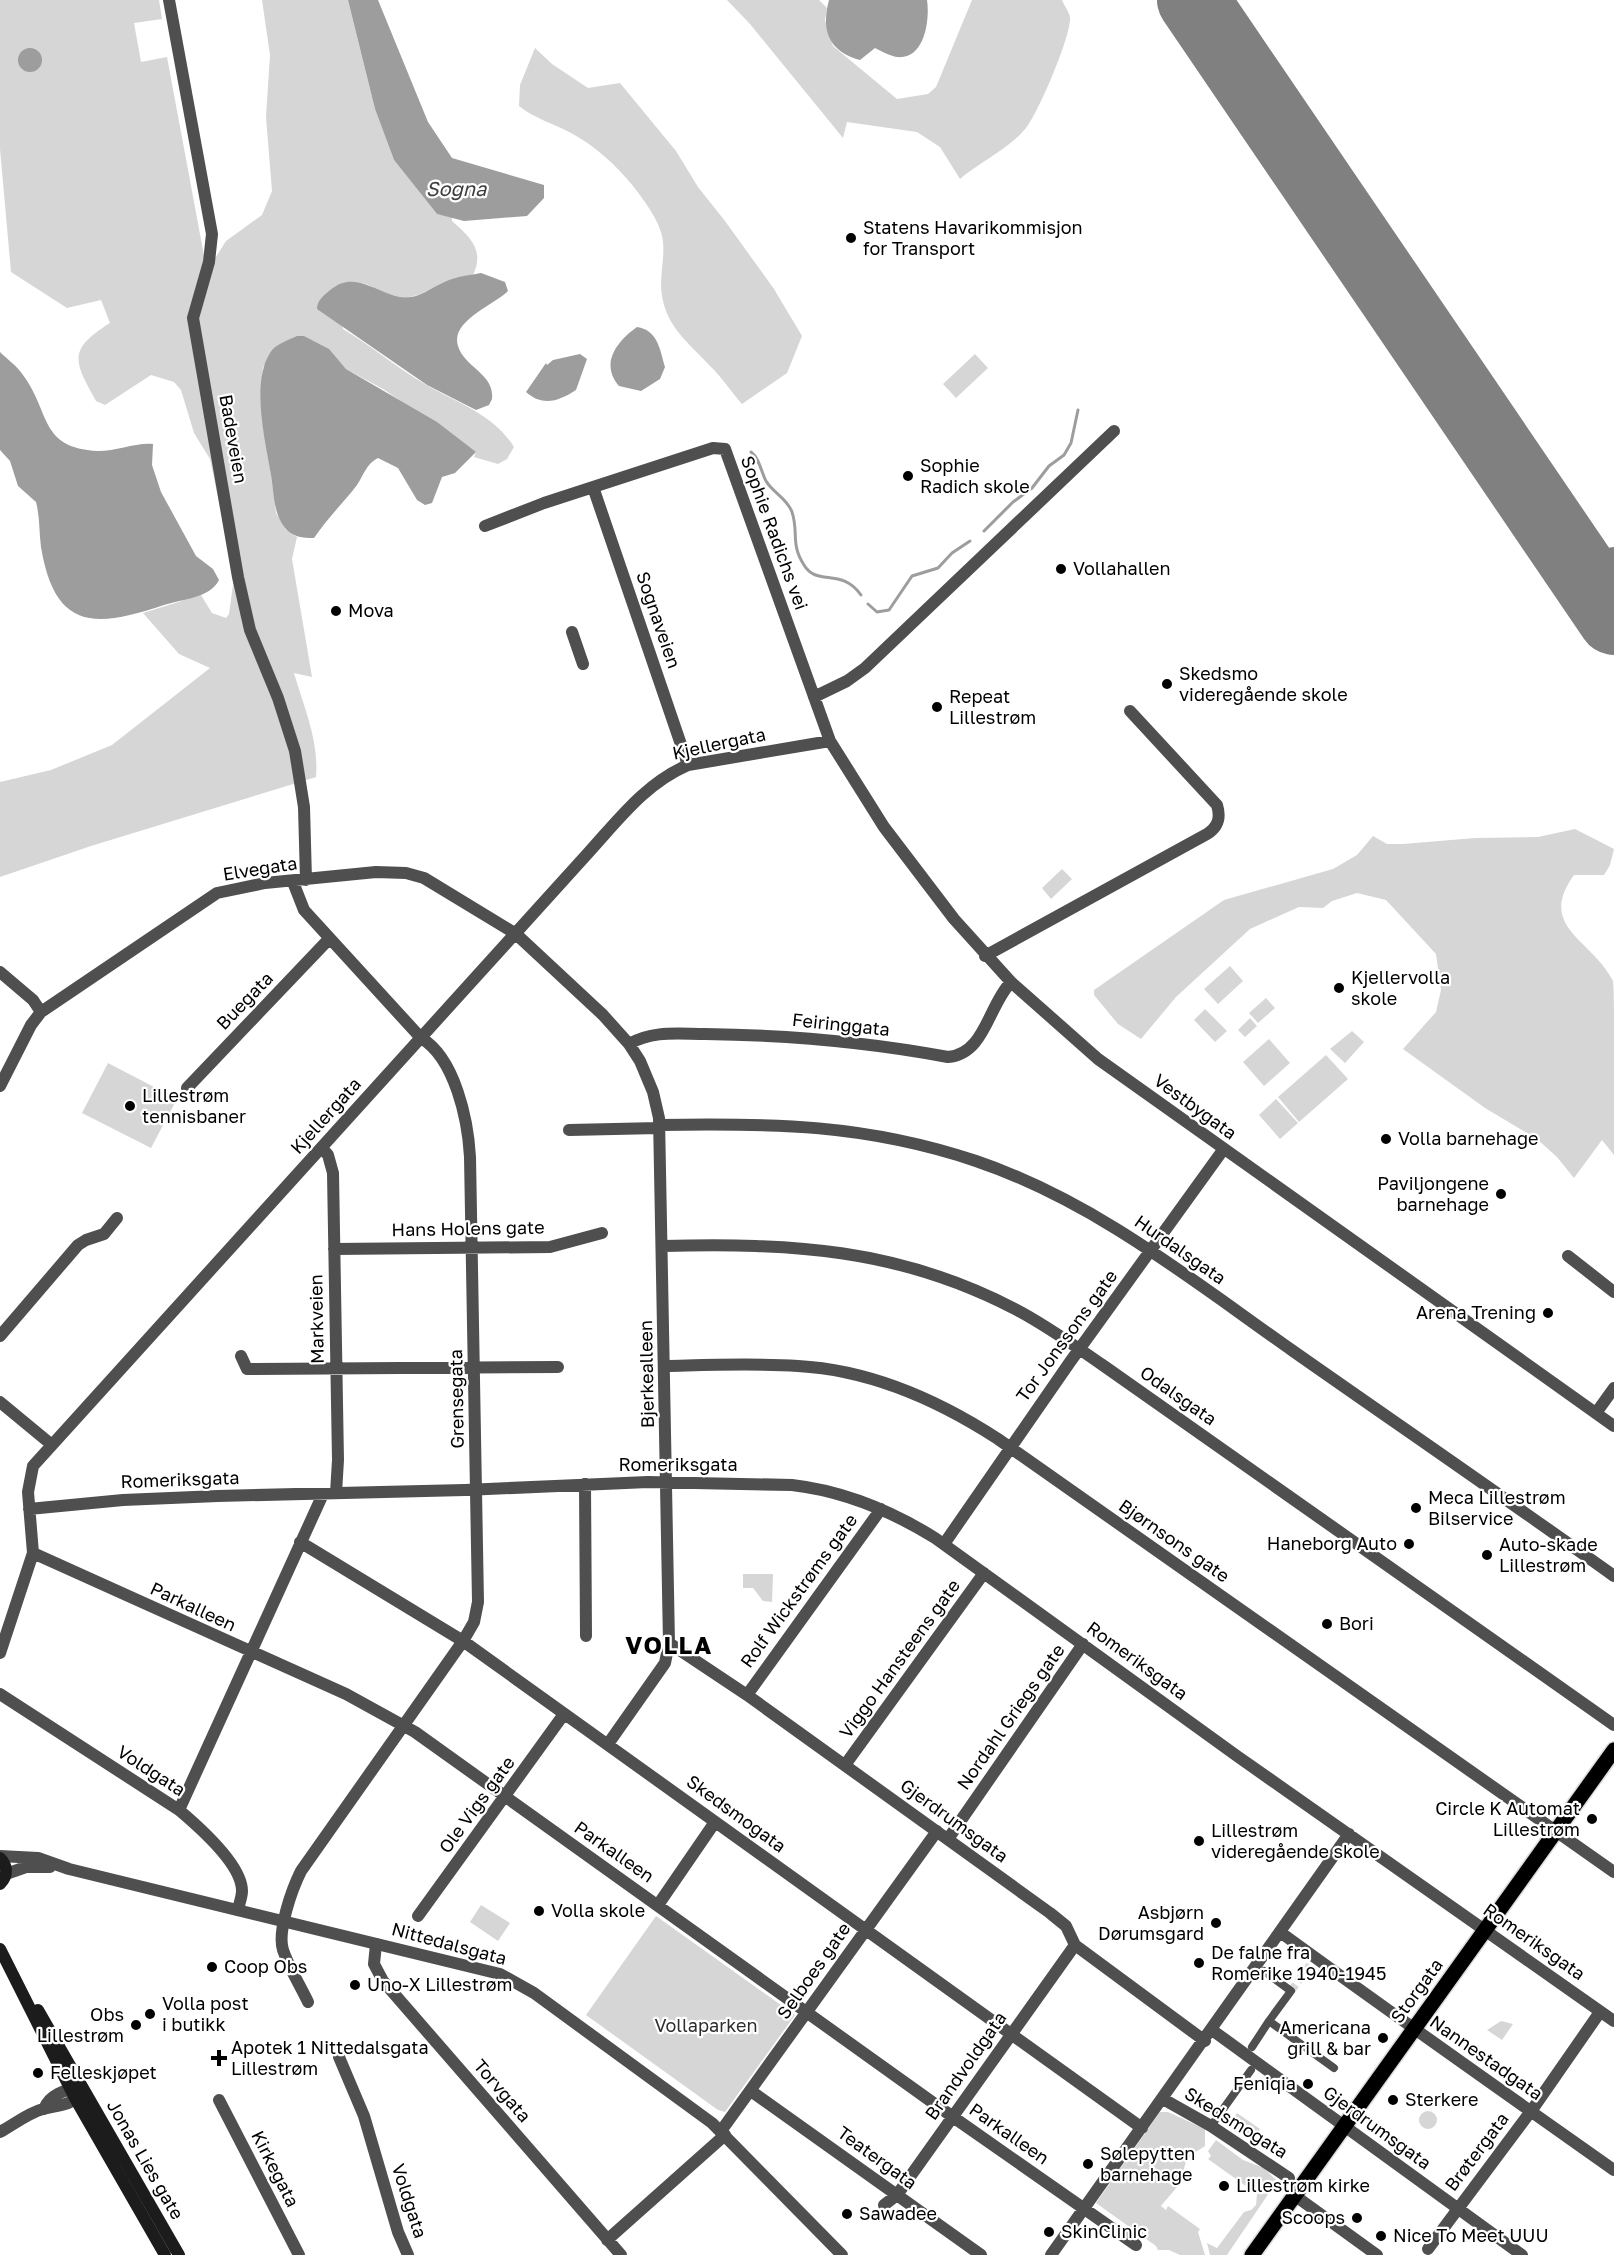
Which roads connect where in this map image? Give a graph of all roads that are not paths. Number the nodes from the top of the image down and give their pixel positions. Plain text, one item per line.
1 (169, 0) edge
2 (1114, 431) dead end
3 (593, 487) junction
4 (485, 526) dead end
5 (572, 632) dead end
6 (583, 664) dead end
7 (814, 697) junction
8 (1130, 711) dead end
9 (830, 741) junction
10 (688, 765) junction
11 (299, 881) junction
12 (516, 934) junction
13 (329, 939) junction
14 (986, 957) junction
15 (0, 972) edge
16 (1011, 982) junction
17 (41, 1012) junction
18 (421, 1038) junction
19 (629, 1044) junction
20 (0, 1086) edge
21 (187, 1088) dead end
22 (659, 1127) junction
23 (569, 1130) dead end
24 (322, 1148) junction
25 (1223, 1150) junction
26 (117, 1218) dead end
27 (602, 1233) dead end
28 (663, 1246) junction
29 (472, 1248) junction
30 (334, 1249) junction
31 (1150, 1251) junction
32 (1568, 1256) dead end
33 (1614, 1292) edge
34 (0, 1336) edge
35 (1079, 1349) junction
36 (241, 1356) dead end
37 (665, 1366) junction
38 (558, 1367) dead end
39 (336, 1369) junction
40 (474, 1369) junction
41 (1614, 1388) edge
42 (0, 1402) edge
43 (1596, 1413) junction
44 (1614, 1426) edge
45 (52, 1445) junction
46 (1010, 1447) junction
47 (666, 1482) junction
48 (585, 1484) junction
49 (477, 1489) junction
50 (336, 1493) junction
51 (323, 1494) junction
52 (29, 1509) junction
53 (881, 1509) junction
54 (300, 1542) junction
55 (944, 1544) junction
56 (33, 1553) junction
57 (984, 1573) junction
58 (1614, 1576) edge
59 (586, 1636) dead end
60 (464, 1641) junction
61 (669, 1643) junction
62 (1083, 1644) junction
63 (249, 1652) junction
64 (0, 1653) edge
65 (0, 1694) edge
66 (747, 1695) junction
67 (564, 1714) junction
68 (404, 1725) junction
69 (1614, 1725) edge
70 (608, 1744) junction
71 (1614, 1750) edge
72 (845, 1766) junction
73 (505, 1797) junction
74 (178, 1810) junction
75 (715, 1822) junction
76 (937, 1832) junction
77 (1556, 1832) junction
78 (1349, 1834) junction
79 (948, 1839) junction
80 (0, 1857) edge
81 (63, 1867) junction
82 (1614, 1872) edge
83 (3, 1879) edge
84 (658, 1905) junction
85 (238, 1910) junction
86 (286, 1916) junction
87 (418, 1916) dead end
88 (866, 1930) junction
89 (1485, 1930) junction
90 (1280, 1932) junction
91 (376, 1944) junction
92 (1074, 1945) junction
93 (0, 1949) edge
94 (1264, 1971) dead end
95 (308, 2002) dead end
96 (1600, 2012) junction
97 (807, 2013) junction
98 (1269, 2021) junction
99 (1614, 2021) edge
100 (1414, 2029) junction
101 (1212, 2030) junction
102 (1011, 2033) junction
103 (1204, 2041) junction
104 (1252, 2047) dead end
105 (339, 2057) dead end
106 (1334, 2068) dead end
107 (1251, 2070) dead end
108 (751, 2091) junction
109 (76, 2092) junction
110 (1163, 2099) junction
111 (219, 2100) dead end
112 (1530, 2112) junction
113 (952, 2117) junction
114 (1211, 2126) junction
115 (1344, 2127) junction
116 (1142, 2128) junction
117 (0, 2132) edge
118 (723, 2133) junction
119 (1614, 2170) edge
120 (1289, 2178) dead end
121 (897, 2194) junction
122 (1294, 2195) junction
123 (884, 2205) dead end
124 (1084, 2209) junction
125 (1457, 2209) junction
126 (607, 2240) junction
127 (1136, 2246) dead end
128 (1426, 2252) edge
129 (836, 2253) edge
130 (406, 2254) edge
131 (165, 2255) edge
132 (179, 2255) edge
133 (299, 2255) edge
134 (621, 2255) edge
135 (981, 2255) edge
136 (1051, 2255) edge
137 (1252, 2255) edge
138 (1377, 2255) edge
139 (1522, 2255) edge

1 - 11 street, Badeveien
2 - 7 street
3 - 4 street, Sophie Radichs vei
3 - 7 street, Sophie Radichs vei
3 - 10 street, Sognaveien
5 - 6 street
7 - 9 street, Sophie Radichs vei
8 - 14 street
9 - 10 street, Kjellergata
9 - 14 street, Vestbygata
10 - 12 street, Kjellergata
11 - 12 street, Elvegata
11 - 13 street, Grensegata
11 - 17 street, Elvegata
12 - 18 street, Kjellergata
12 - 19 street, Bjerkealleen
13 - 18 street, Grensegata
13 - 21 street, Buegata
14 - 16 street, Vestbygata
15 - 17 street
16 - 19 street, Feiringgata
16 - 25 street, Vestbygata
17 - 20 street, Elvegata
18 - 24 street, Kjellergata
18 - 29 street, Grensegata
19 - 22 street, Bjerkealleen
22 - 23 street
22 - 28 street, Bjerkealleen
22 - 31 street, Hurdalsgata
24 - 30 street, Markveien
24 - 45 street, Kjellergata
25 - 31 street, Tor Jonssons gate
25 - 43 street, Vestbygata
26 - 34 street
27 - 29 street, Hans Holens gate
28 - 35 street, Odalsgata
28 - 37 street, Bjerkealleen
29 - 30 street, Hans Holens gate
29 - 40 street, Grensegata
30 - 39 street, Markveien
31 - 35 street, Tor Jonssons gate
31 - 58 street, Hurdalsgata
32 - 33 street
35 - 46 street, Tor Jonssons gate
35 - 69 street, Odalsgata
36 - 39 street
37 - 46 street, Bjørnsons gate
37 - 47 street, Bjerkealleen
38 - 40 street
39 - 40 street
39 - 50 street, Markveien
40 - 49 street, Grensegata
41 - 43 street
42 - 45 street
43 - 44 street, Vestbygata
45 - 52 street, Kjellergata
46 - 55 street, Tor Jonssons gate
46 - 77 street, Bjørnsons gate
47 - 48 street, Romeriksgata
47 - 53 street, Romeriksgata
47 - 61 street, Bjerkealleen
48 - 49 street, Romeriksgata
48 - 59 street
49 - 50 street, Romeriksgata
49 - 60 street, Grensegata
50 - 51 street, Romeriksgata
51 - 52 street, Romeriksgata
51 - 54 street
52 - 56 street, Kjellergata
53 - 55 street, Romeriksgata
53 - 66 street, Rolf Wickstrøms gate
54 - 60 street, Skedsmogata
54 - 63 street
55 - 57 street, Romeriksgata
56 - 63 street, Parkalleen
56 - 64 street, Kjellergata
57 - 62 street, Romeriksgata
57 - 72 street, Viggo Hansteens gate
60 - 67 street, Skedsmogata
60 - 68 street, Grensegata
61 - 66 street, Gjerdrumsgata
61 - 70 street, Bjerkealleen
62 - 78 street, Romeriksgata
62 - 79 street, Nordahl Griegs gate
63 - 68 street, Parkalleen
63 - 74 street
65 - 74 street, Voldgata
66 - 72 street, Gjerdrumsgata
67 - 70 street, Skedsmogata
67 - 73 street, Ole Vigs gate
68 - 73 street, Parkalleen
68 - 86 street, Grensegata
70 - 75 street, Skedsmogata
71 - 77 main road, Storgata
72 - 76 street, Gjerdrumsgata
73 - 84 street, Parkalleen
73 - 87 street, Ole Vigs gate
74 - 85 street, Voldgata
75 - 84 street
75 - 88 street, Skedsmogata
76 - 79 street, Gjerdrumsgata
76 - 88 street, Selboes gate
77 - 82 street, Bjørnsons gate
77 - 89 main road, Storgata
78 - 89 street, Romeriksgata
78 - 90 street
79 - 92 street, Gjerdrumsgata
80 - 81 street, Nittedalsgata
80 - 83 main road
81 - 83 street, Nittedalsgata
81 - 85 street, Nittedalsgata
84 - 97 street, Parkalleen
85 - 86 street, Nittedalsgata
86 - 91 street, Nittedalsgata
86 - 95 street
88 - 97 street, Selboes gate
88 - 102 street, Skedsmogata
89 - 96 street, Romeriksgata
89 - 100 main road, Storgata
90 - 100 street, Nannestadgata
90 - 101 street
91 - 118 street, Nittedalsgata
91 - 126 street, Torvgata
92 - 102 street, Brandvoldgata
92 - 103 street, Gjerdrumsgata
93 - 109 main road, Jonas Lies gate
94 - 98 street
96 - 99 street, Romeriksgata
96 - 112 street, Brøtergata
97 - 108 street, Selboes gate
97 - 113 street, Parkalleen
98 - 104 street
98 - 106 street
100 - 112 street, Nannestadgata
100 - 115 main road, Storgata
101 - 103 street
101 - 115 street, Gjerdrumsgata
102 - 113 street, Brandvoldgata
102 - 116 street, Skedsmogata
103 - 110 street
105 - 130 street, Voldgata
107 - 114 street
108 - 118 street, Selboes gate
108 - 121 street, Teatergata
109 - 117 street
109 - 131 main road, Jonas Lies gate
109 - 132 main road, Jonas Lies gate
110 - 114 street, Skedsmogata
110 - 116 street
111 - 133 street, Kirkegata
112 - 119 street, Nannestadgata
112 - 125 street, Brøtergata
113 - 121 street, Brandvoldgata
113 - 124 street, Parkalleen
114 - 120 street, Skedsmogata
115 - 122 main road, Storgata
115 - 125 street, Gjerdrumsgata
116 - 124 street
118 - 126 street, Selboes gate
118 - 129 street, Nittedalsgata
121 - 123 street, Brandvoldgata
121 - 135 street, Teatergata
122 - 137 main road, Storgata
122 - 138 street
124 - 127 street, Parkalleen
124 - 136 street
125 - 128 street, Brøtergata
125 - 139 street, Gjerdrumsgata
126 - 134 street, Torvgata

